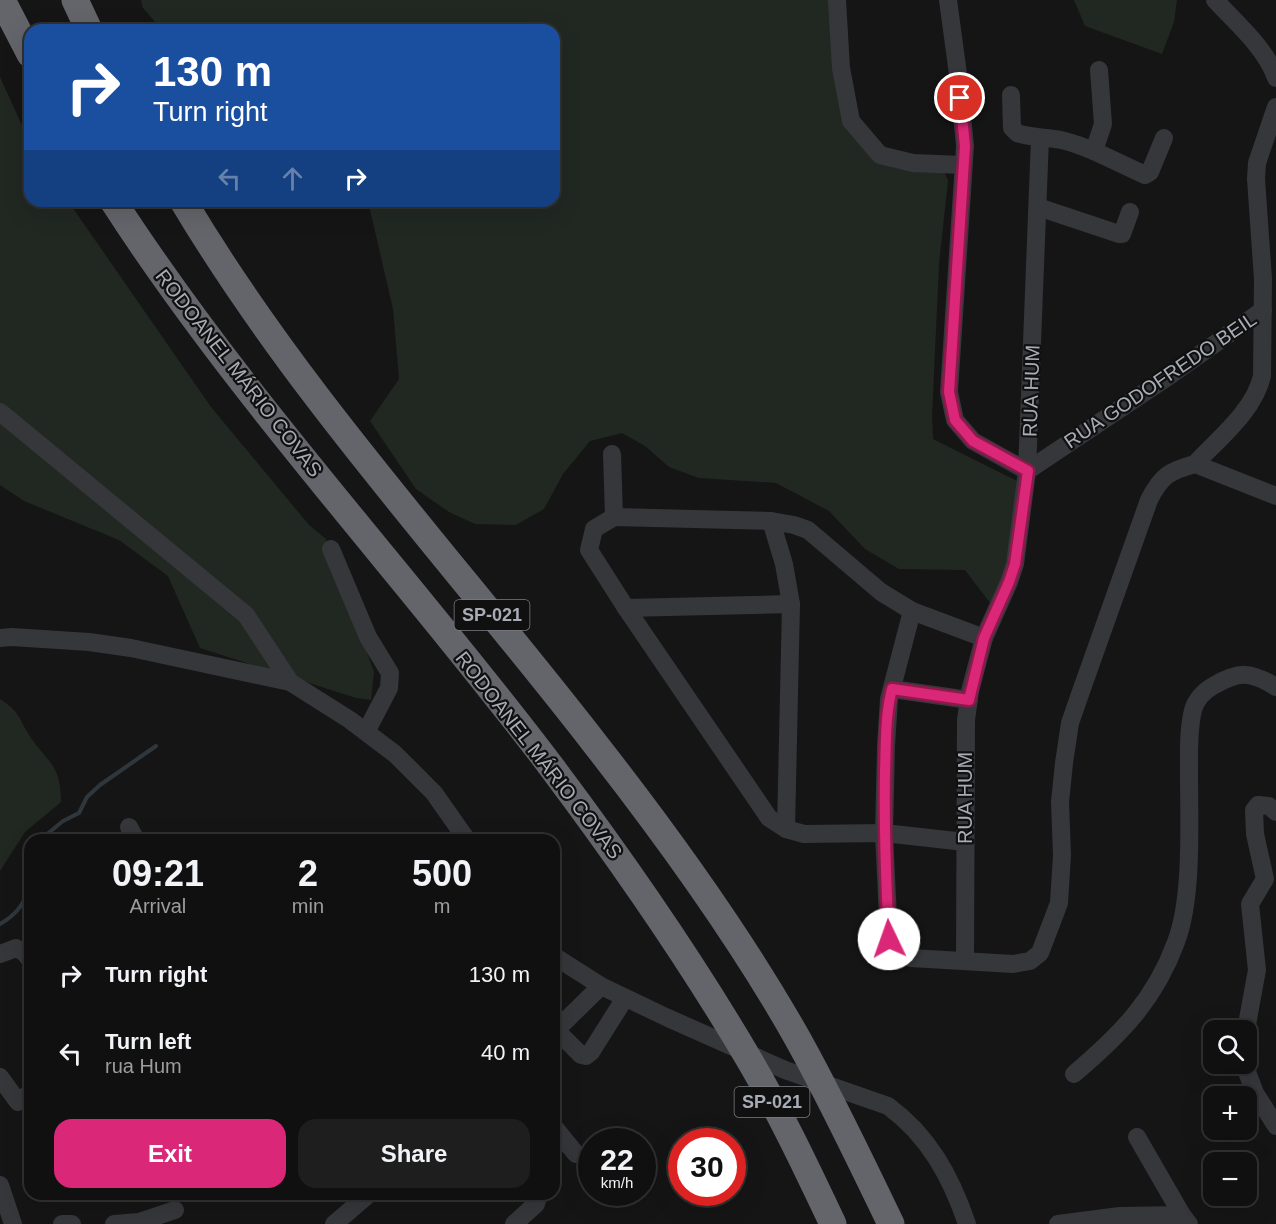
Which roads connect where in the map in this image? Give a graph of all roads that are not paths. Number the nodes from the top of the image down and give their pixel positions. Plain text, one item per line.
1 (2, 0) edge
2 (75, 0) edge
3 (837, 0) edge
4 (948, 0) edge
5 (1215, 0) edge
6 (86, 24) edge
7 (24, 42) edge
8 (1099, 70) dead end
9 (1276, 78) edge
10 (1011, 95) dead end
11 (1276, 107) edge
12 (1040, 138) junction
13 (1164, 138) dead end
14 (1094, 151) junction
15 (963, 165) junction
16 (117, 207) edge
17 (187, 207) edge
18 (1038, 207) junction
19 (1130, 212) dead end
20 (1263, 310) junction
21 (3, 417) edge
22 (612, 454) dead end
23 (1195, 464) junction
24 (1028, 471) junction
25 (1276, 496) edge
26 (614, 517) junction
27 (771, 521) junction
28 (331, 549) dead end
29 (791, 604) junction
30 (626, 608) junction
31 (912, 611) junction
32 (0, 638) edge
33 (984, 638) junction
34 (290, 682) junction
35 (1276, 687) edge
36 (892, 689) junction
37 (969, 700) junction
38 (366, 732) junction
39 (1276, 812) edge
40 (786, 829) junction
41 (884, 832) junction
42 (463, 834) edge
43 (965, 842) junction
44 (24, 952) edge
45 (0, 954) edge
46 (560, 960) edge
47 (965, 960) junction
48 (601, 987) junction
49 (625, 998) junction
50 (1248, 1020) edge
51 (560, 1026) edge
52 (560, 1036) edge
53 (1074, 1074) dead end
54 (1248, 1074) edge
55 (0, 1077) edge
56 (24, 1098) edge
57 (1276, 1126) edge
58 (560, 1134) edge
59 (1137, 1137) dead end
60 (576, 1154) dead end
61 (0, 1185) edge
62 (362, 1200) edge
63 (537, 1200) edge
64 (175, 1210) dead end
65 (1186, 1220) edge
66 (140, 1223) edge
67 (13, 1224) edge
68 (62, 1224) edge
69 (72, 1224) edge
70 (114, 1224) edge
71 (334, 1224) edge
72 (514, 1224) edge
73 (834, 1224) edge
74 (891, 1224) edge
75 (967, 1224) edge
76 (1058, 1224) edge

1 - 7 highway
2 - 6 highway
3 - 15 street
4 - 15 street
5 - 9 street
8 - 14 street
10 - 12 street
11 - 20 street
12 - 14 street
12 - 18 street, RUA HUM
13 - 14 street
15 - 24 street
16 - 73 highway, RODOANEL MÁRIO COVAS / SP-021
17 - 74 highway, SP-021
18 - 19 street
18 - 24 street, RUA HUM
20 - 23 street
20 - 24 street, RUA GODOFREDO BEIL
21 - 34 street
22 - 26 street
23 - 25 street
23 - 47 street
24 - 33 street, RUA HUM
26 - 27 street
26 - 30 street
27 - 29 street
27 - 31 street
28 - 38 street
29 - 30 street
29 - 40 street
30 - 40 street
31 - 33 street
31 - 36 street
32 - 34 street
33 - 37 street, RUA HUM
34 - 38 street
35 - 53 street
36 - 37 street
36 - 41 street
37 - 43 street, RUA HUM
38 - 42 street
39 - 50 street
40 - 41 street
41 - 43 street
41 - 47 street
43 - 47 street, RUA HUM
44 - 45 street
46 - 48 street
48 - 49 street
48 - 51 street
49 - 52 street
49 - 75 street
54 - 57 street
55 - 56 street
58 - 60 street
59 - 65 street
61 - 67 street
62 - 71 street
63 - 72 street
64 - 66 street
65 - 76 street
66 - 70 street
68 - 69 street

